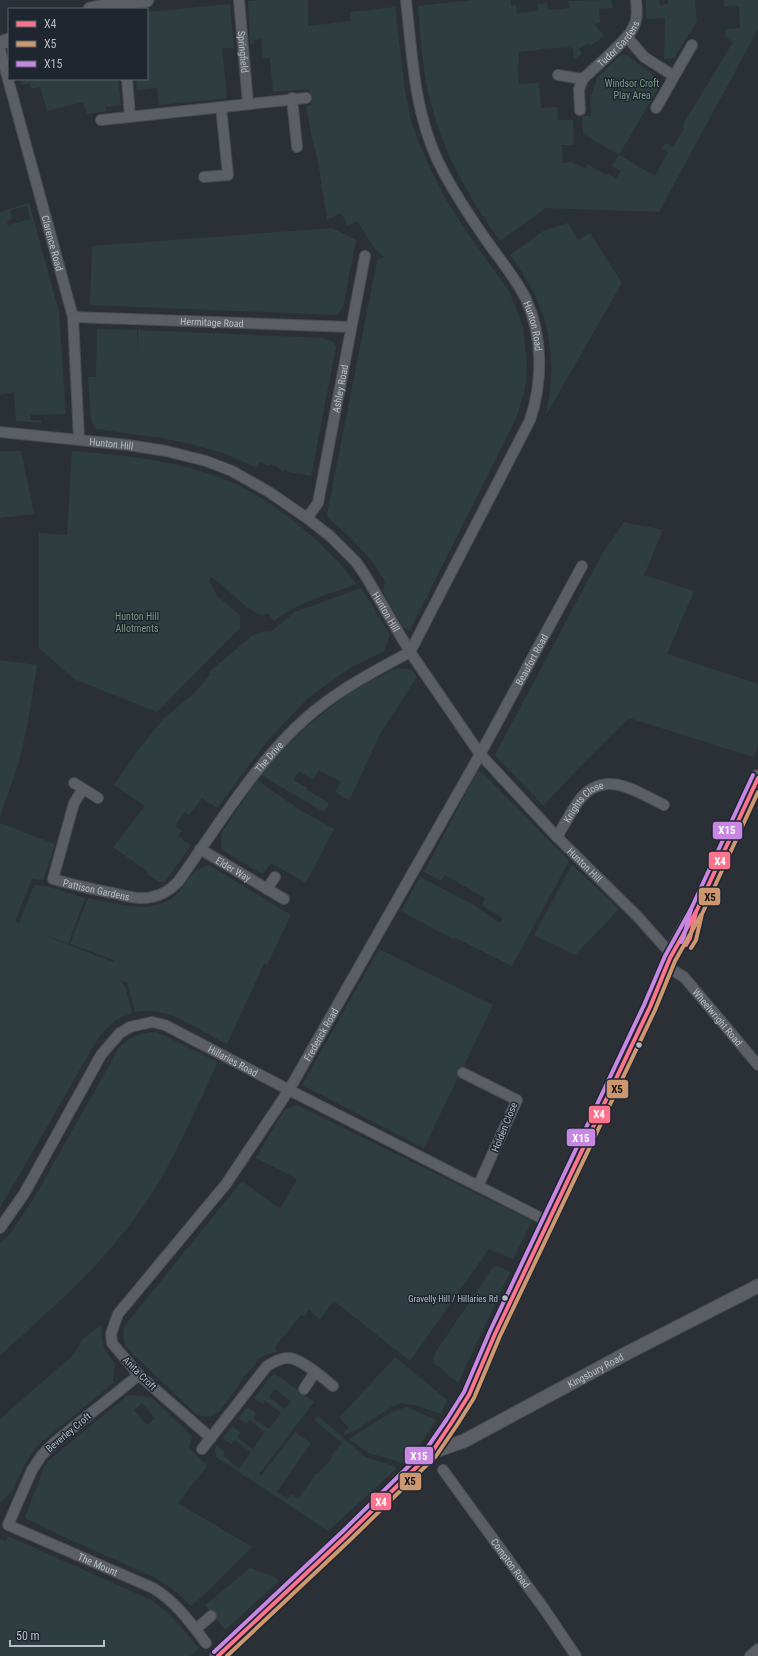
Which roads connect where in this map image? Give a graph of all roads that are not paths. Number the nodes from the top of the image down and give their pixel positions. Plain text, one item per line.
1 (147, 0) edge
2 (239, 0) edge
3 (406, 0) edge
4 (636, 0) edge
5 (119, 6) edge
6 (100, 8) edge
7 (627, 37) junction
8 (692, 45) dead end
9 (0, 50) edge
10 (558, 75) dead end
11 (674, 76) junction
12 (583, 78) junction
13 (8, 79) edge
14 (8, 80) edge
15 (126, 80) edge
16 (292, 98) junction
17 (306, 98) dead end
18 (248, 104) junction
19 (221, 106) junction
20 (656, 108) dead end
21 (580, 110) dead end
22 (130, 116) junction
23 (101, 120) dead end
24 (297, 146) dead end
25 (204, 178) dead end
26 (365, 256) dead end
27 (73, 317) junction
28 (351, 327) junction
29 (0, 432) edge
30 (79, 439) junction
31 (307, 518) junction
32 (582, 566) dead end
33 (410, 652) junction
34 (480, 754) junction
35 (758, 778) edge
36 (98, 798) dead end
37 (664, 805) dead end
38 (557, 837) junction
39 (200, 849) junction
40 (275, 877) dead end
41 (267, 889) junction
42 (161, 894) joint
43 (284, 899) dead end
44 (696, 912) junction
45 (672, 955) junction
46 (674, 971) junction
47 (650, 1007) junction
48 (758, 1066) edge
49 (463, 1073) dead end
50 (289, 1090) junction
51 (478, 1186) junction
52 (549, 1222) junction
53 (0, 1228) edge
54 (758, 1286) edge
55 (134, 1296) joint
56 (315, 1372) junction
57 (139, 1375) junction
58 (333, 1386) dead end
59 (304, 1389) dead end
60 (211, 1438) junction
61 (202, 1449) dead end
62 (432, 1452) junction
63 (443, 1470) dead end
64 (16, 1504) joint
65 (211, 1616) dead end
66 (196, 1629) junction
67 (206, 1643) dead end
68 (758, 1649) edge
69 (218, 1656) edge
70 (576, 1656) edge
71 (750, 1656) edge

1 - 5 street
2 - 18 street, Springfield
3 - 33 street, Hunton Road
4 - 7 street, Tudor Gardens
5 - 6 street
7 - 11 street
7 - 12 street, Tudor Gardens
8 - 11 street
9 - 13 street, Clarence Road
10 - 12 street
11 - 20 street
12 - 21 street
14 - 27 street, Clarence Road
15 - 22 street
16 - 17 street
16 - 18 street
16 - 24 street
18 - 19 street
19 - 22 street
19 - 25 street
22 - 23 street
26 - 28 street, Ashley Road
27 - 28 street, Hermitage Road
27 - 30 street, Clarence Road
28 - 31 street, Ashley Road
29 - 30 street, Hunton Hill
30 - 31 street, Hunton Hill
31 - 33 street, Hunton Hill
32 - 34 street, Beaufort Road
33 - 34 street, Hunton Hill
33 - 39 street, The Drive
34 - 38 street, Hunton Hill
34 - 50 street, Frederick Road
35 - 44 main road
36 - 42 street, Pattison Gardens
37 - 38 street, Knights Close
38 - 45 street, Hunton Hill
39 - 41 street, Elder Way
39 - 42 street, The Drive
40 - 41 street
41 - 43 street, Elder Way
44 - 45 main road
44 - 46 main road
45 - 47 main road
46 - 47 main road
46 - 48 street, Wheelwright Road
47 - 52 main road
49 - 51 street, Holden Close
50 - 51 street, Hillaries Road
50 - 53 street, Hillaries Road
50 - 55 street, Frederick Road
51 - 52 street, Hillaries Road
52 - 62 main road
54 - 62 street, Kingsbury Road
55 - 57 street, Anita Croft
56 - 58 street
56 - 59 street
56 - 60 street
57 - 60 street, Anita Croft
57 - 64 street, Beverley Croft
60 - 61 street
62 - 69 main road
63 - 70 street, Compton Road
64 - 66 street, The Mount
65 - 66 street
66 - 67 street, The Mount
68 - 71 street

